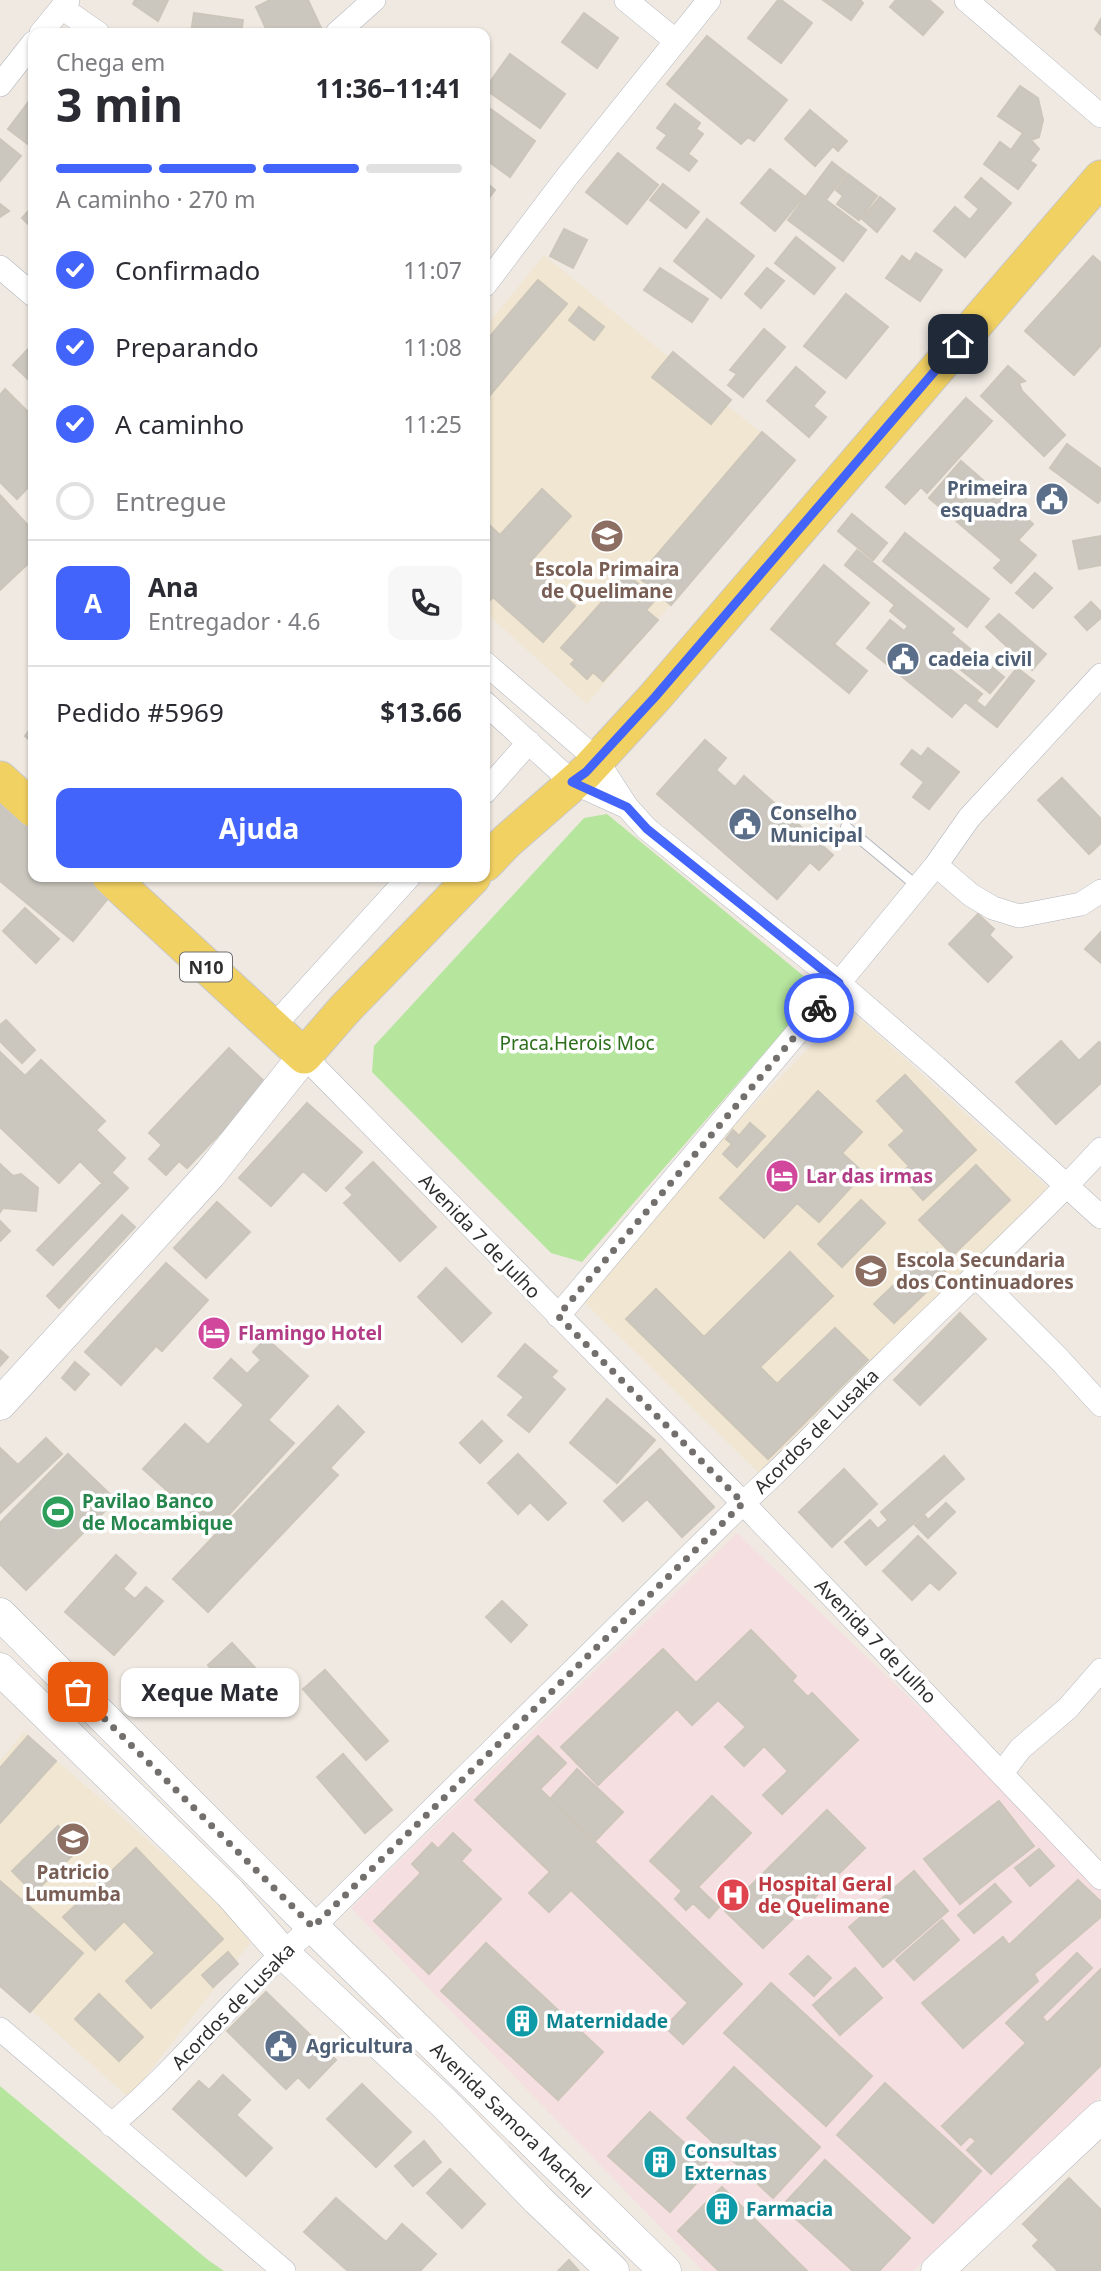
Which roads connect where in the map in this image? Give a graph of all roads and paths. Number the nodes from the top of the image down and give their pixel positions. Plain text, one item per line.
1 (374, 0) edge
2 (626, 0) edge
3 (709, 0) edge
4 (966, 0) edge
5 (65, 4) edge
6 (45, 28) edge
7 (92, 28) edge
8 (343, 28) edge
9 (676, 41) junction
10 (28, 49) edge
11 (0, 85) edge
12 (1101, 116) edge
13 (1101, 178) edge
14 (0, 267) edge
15 (490, 278) edge
16 (28, 291) edge
17 (490, 668) edge
18 (1101, 675) edge
19 (490, 708) edge
20 (529, 741) junction
21 (584, 770) junction
22 (0, 779) edge
23 (490, 786) edge
24 (28, 804) edge
25 (627, 807) junction
26 (846, 827) dead end
27 (490, 859) edge
28 (936, 865) junction
29 (115, 882) edge
30 (404, 882) edge
31 (468, 882) edge
32 (917, 886) junction
33 (1101, 891) edge
34 (839, 983) junction
35 (272, 1028) junction
36 (304, 1056) junction
37 (1101, 1149) edge
38 (1066, 1187) junction
39 (1101, 1217) edge
40 (976, 1276) junction
41 (558, 1316) junction
42 (0, 1404) edge
43 (1101, 1405) edge
44 (743, 1503) junction
45 (0, 1614) edge
46 (0, 1669) edge
47 (1101, 1670) edge
48 (1002, 1773) junction
49 (1101, 1878) edge
50 (313, 1927) junction
51 (282, 1952) junction
52 (0, 2029) edge
53 (1101, 2116) edge
54 (111, 2125) junction
55 (284, 2271) edge
56 (613, 2271) edge
57 (665, 2271) edge
58 (937, 2271) edge

1 - 8 street
2 - 9 street
3 - 9 street
4 - 12 street
5 - 6 street
5 - 7 street
9 - 15 street
10 - 11 street
13 - 21 main road
14 - 16 street
17 - 21 street
18 - 28 street
19 - 20 street
20 - 21 street
20 - 23 street
21 - 25 street
21 - 25 street
21 - 27 main road
22 - 24 main road
25 - 34 street
26 - 32 lane
28 - 32 street
28 - 33 street
29 - 35 main road, Avenida 7 de Julho / N10
30 - 35 street
31 - 36 main road
32 - 34 street
34 - 38 street
34 - 41 street
35 - 36 main road, Avenida 7 de Julho / N10
36 - 41 street, Avenida 7 de Julho
36 - 42 street
37 - 38 street, Acordos de Lusaka
38 - 39 street
38 - 40 street, Acordos de Lusaka
40 - 43 street
40 - 44 street, Acordos de Lusaka
41 - 44 street, Avenida 7 de Julho
44 - 48 street, Avenida 7 de Julho
44 - 50 street, Acordos de Lusaka
45 - 50 street, Avenida Samora Machel
46 - 51 street, Avenida Samora Machel
47 - 48 street
48 - 49 street, Avenida 7 de Julho
50 - 51 street, Acordos de Lusaka
50 - 57 street, Avenida Samora Machel
51 - 54 street, Acordos de Lusaka
51 - 56 street, Avenida Samora Machel
52 - 54 street
53 - 58 street
54 - 55 street

